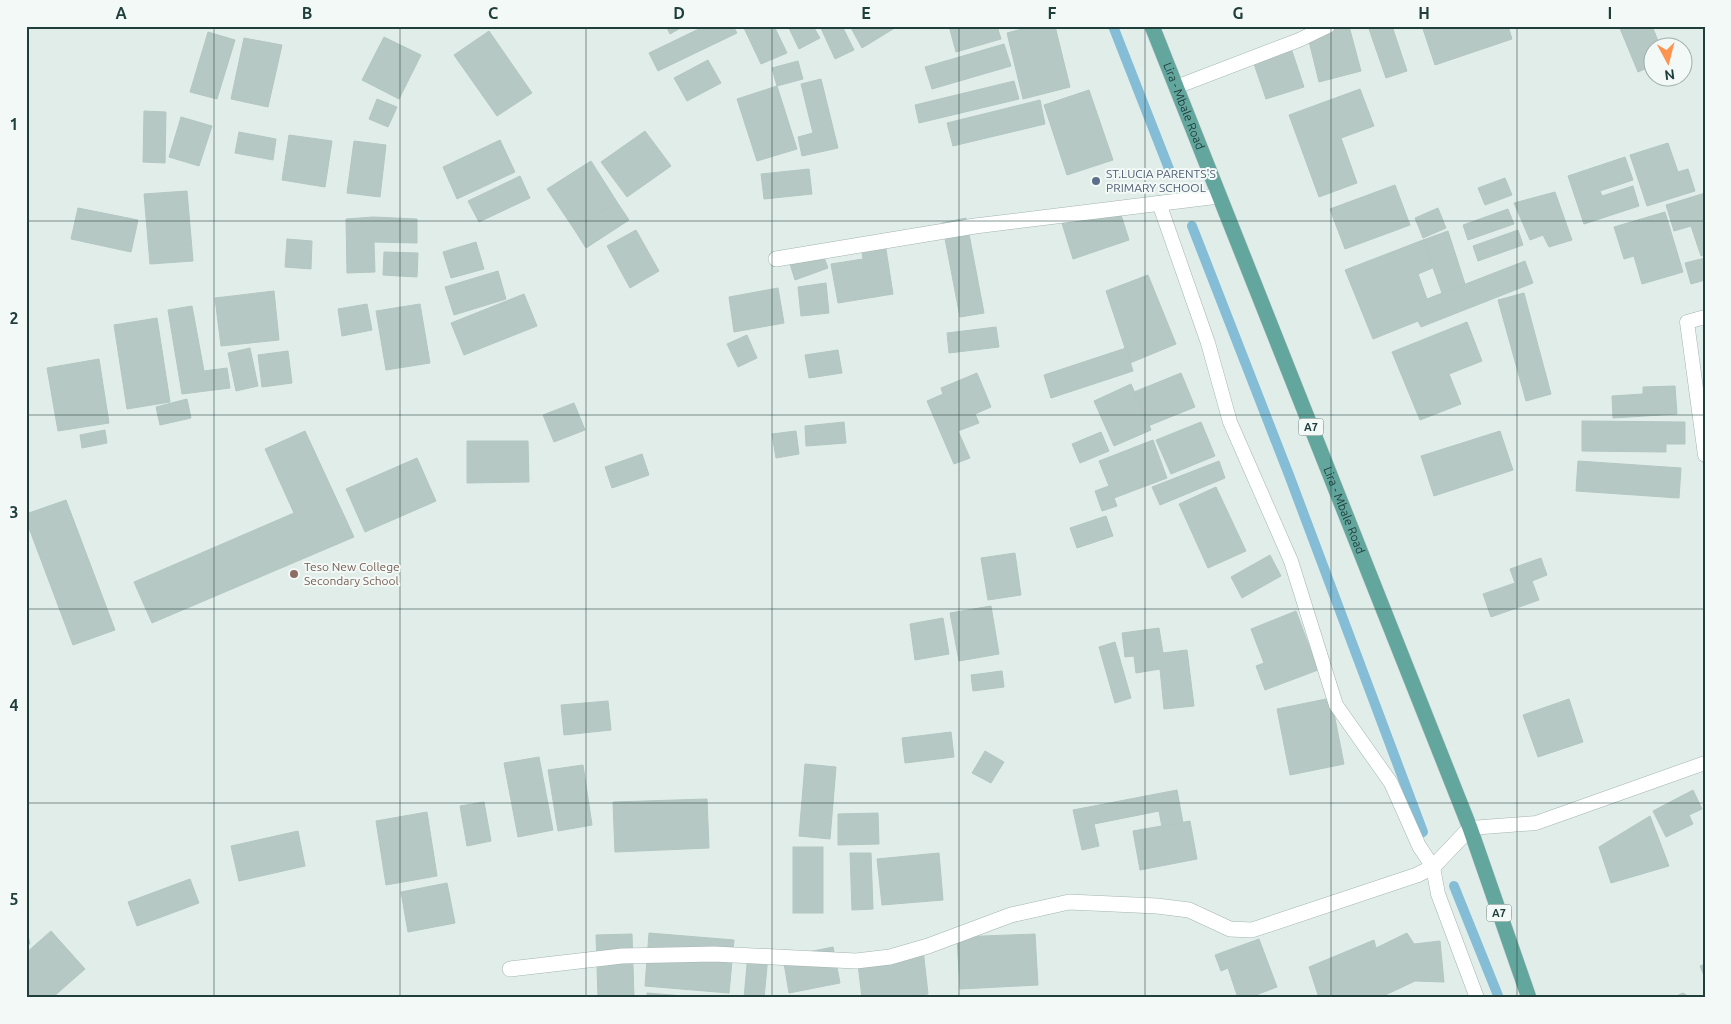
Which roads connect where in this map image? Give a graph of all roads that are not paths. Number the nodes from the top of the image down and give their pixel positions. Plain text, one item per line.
1 (1152, 26) edge
2 (1328, 26) edge
3 (1176, 86) junction
4 (1219, 196) junction
5 (1159, 203) junction
6 (776, 260) dead end
7 (1705, 317) edge
8 (1705, 456) edge
9 (1705, 763) edge
10 (1470, 828) junction
11 (1432, 867) junction
12 (510, 969) dead end
13 (1477, 998) edge
14 (1529, 998) edge

1 - 3 main road, Lira - Mbale Road / A7
2 - 3 lane
3 - 4 main road, Lira - Mbale Road / A7
4 - 5 street
4 - 10 main road, Lira - Mbale Road / A7
5 - 6 street
5 - 11 lane
7 - 8 lane
9 - 10 lane
10 - 11 street
10 - 14 main road, Lira - Mbale Road / A7
11 - 12 street
11 - 13 lane

